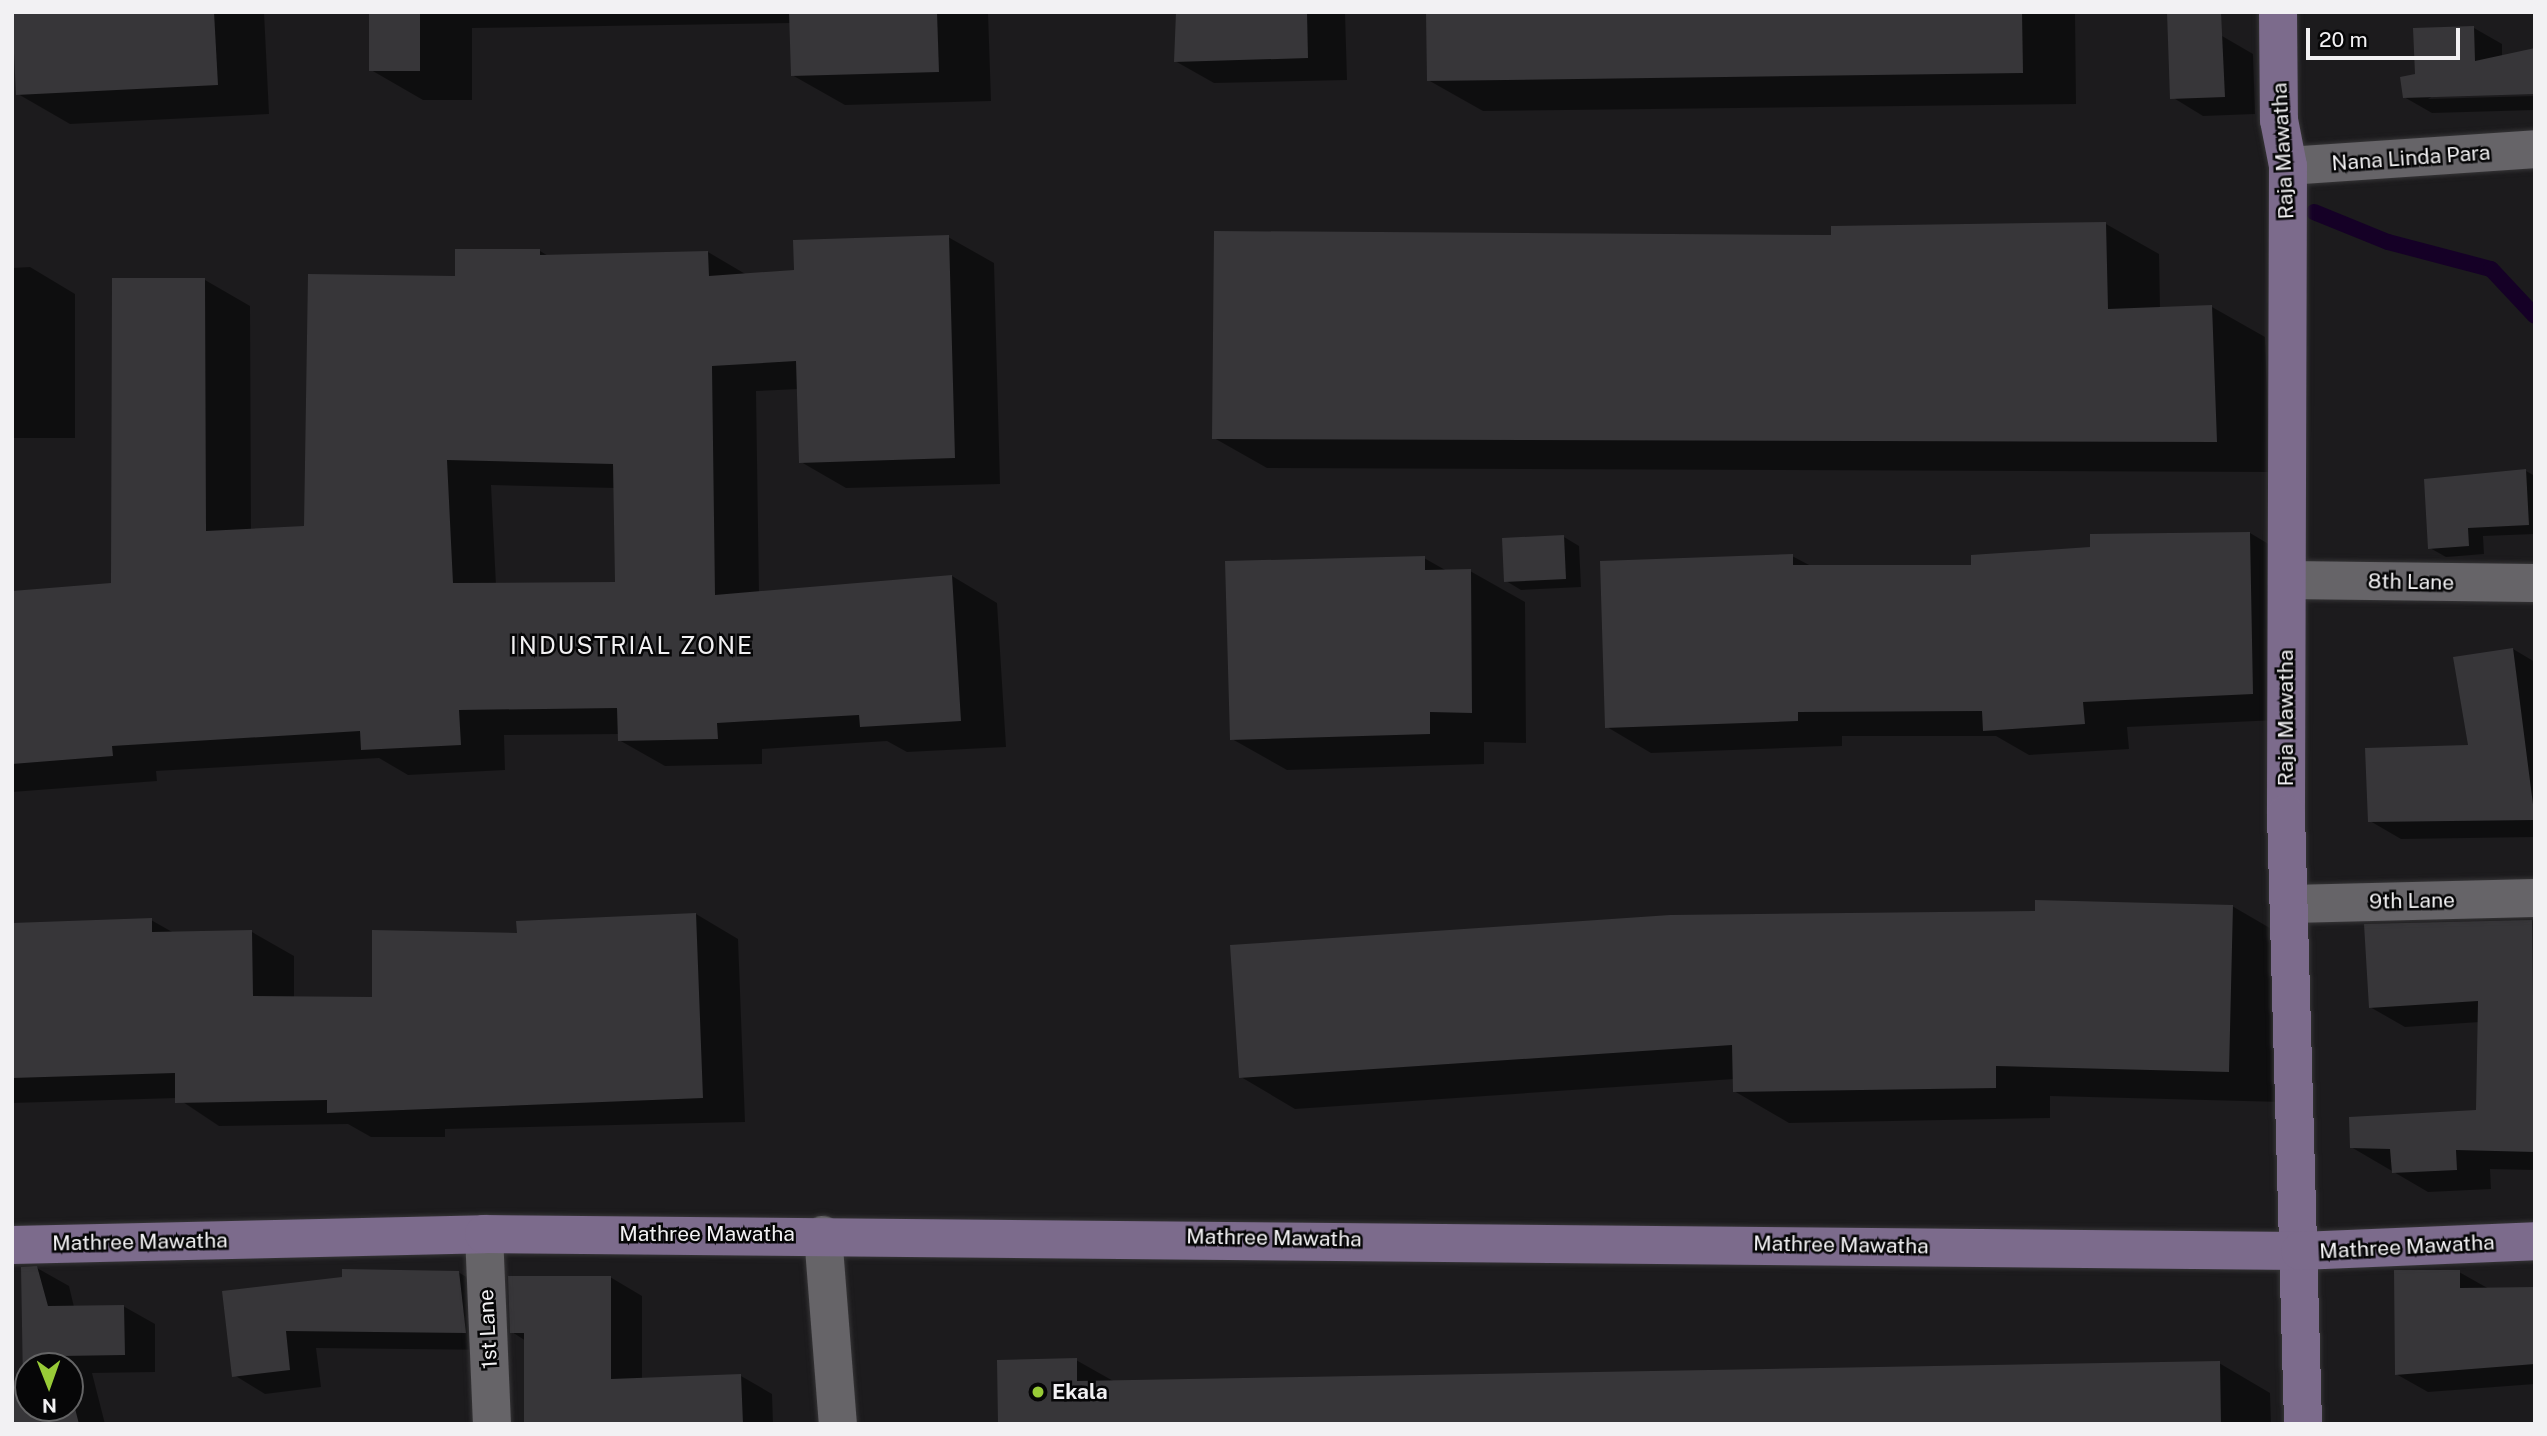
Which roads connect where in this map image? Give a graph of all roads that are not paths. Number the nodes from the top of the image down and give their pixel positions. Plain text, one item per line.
1 (2278, 12) edge
2 (2535, 149) edge
3 (2288, 166) junction
4 (2287, 580) junction
5 (2535, 583) edge
6 (2535, 898) edge
7 (2290, 904) junction
8 (484, 1234) junction
9 (823, 1235) junction
10 (2535, 1241) edge
11 (12, 1245) edge
12 (2300, 1251) junction
13 (492, 1424) edge
14 (838, 1424) edge
15 (2303, 1424) edge

1 - 3 street, Raja Mawatha
2 - 3 street, Nana Linda Para
3 - 4 street, Raja Mawatha
4 - 5 street, 8th Lane
4 - 7 street, Raja Mawatha
6 - 7 street, 9th Lane
7 - 12 street, Raja Mawatha
8 - 9 street, Mathree Mawatha
8 - 11 street, Mathree Mawatha
8 - 13 street, 1st Lane
9 - 12 street, Mathree Mawatha
9 - 14 street
10 - 12 street, Mathree Mawatha
12 - 15 street, Raja Mawatha

